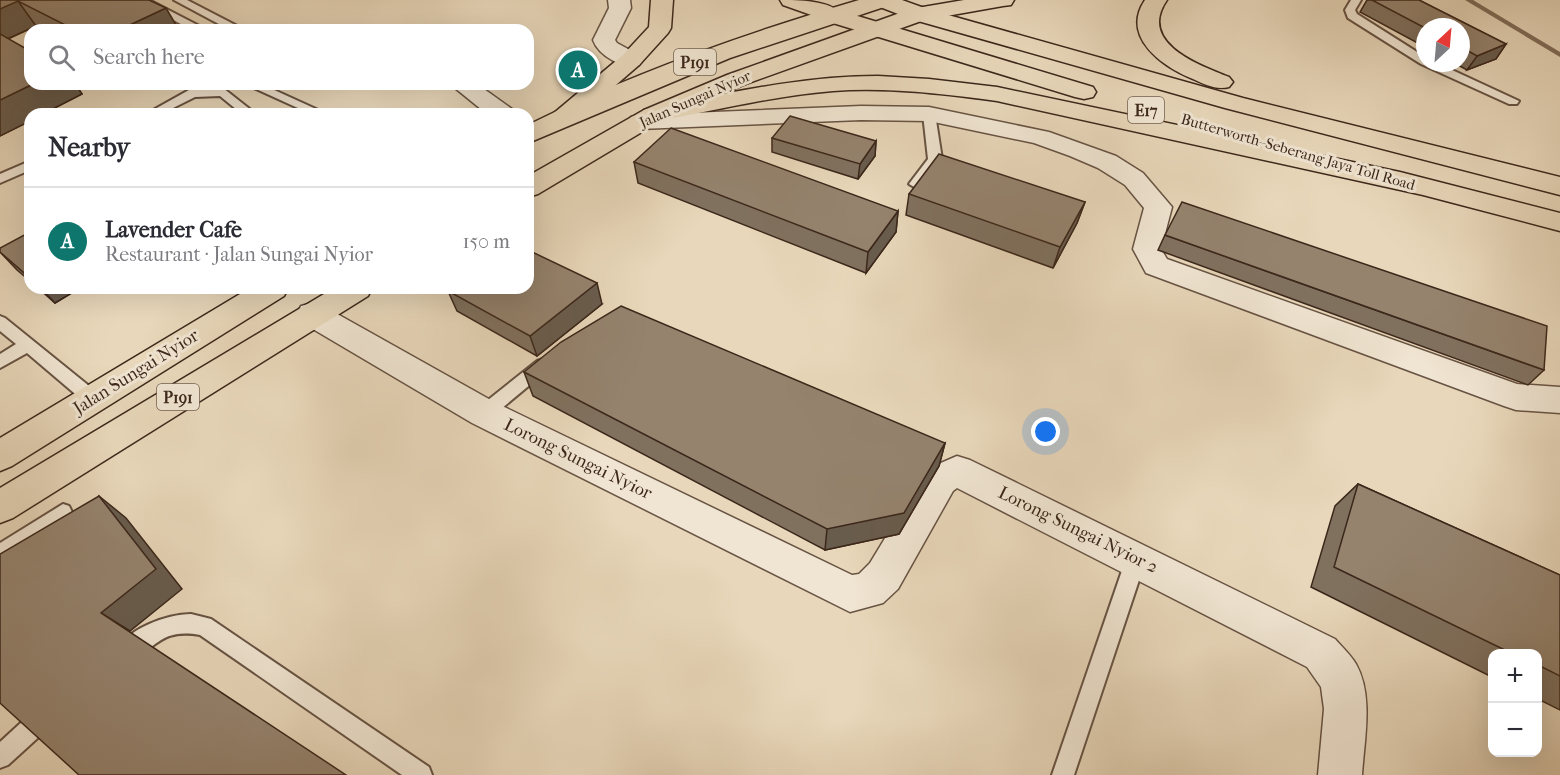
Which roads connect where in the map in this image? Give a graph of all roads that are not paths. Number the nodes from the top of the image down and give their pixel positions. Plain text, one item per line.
1 (141, 0) edge
2 (180, 0) edge
3 (619, 0) edge
4 (662, 0) edge
5 (791, 0) edge
6 (883, 0) edge
7 (1004, 0) edge
8 (1156, 0) edge
9 (1356, 0) edge
10 (919, 14) junction
11 (831, 15) junction
12 (189, 24) edge
13 (227, 24) edge
14 (872, 29) junction
15 (1416, 56) edge
16 (631, 60) junction
17 (1449, 72) edge
18 (265, 90) edge
19 (470, 90) edge
20 (1514, 101) dead end
21 (164, 108) edge
22 (243, 108) edge
23 (307, 108) edge
24 (495, 108) edge
25 (929, 114) junction
26 (563, 118) junction
27 (647, 118) junction
28 (534, 132) edge
29 (1432, 154) junction
30 (24, 168) edge
31 (0, 179) edge
32 (534, 184) edge
33 (916, 184) edge
34 (1560, 186) edge
35 (1422, 187) junction
36 (1560, 222) edge
37 (263, 294) edge
38 (347, 294) edge
39 (312, 314) junction
40 (0, 322) edge
41 (27, 345) junction
42 (555, 355) edge
43 (0, 362) edge
44 (93, 399) junction
45 (1560, 400) edge
46 (484, 413) junction
47 (0, 456) edge
48 (0, 507) edge
49 (63, 512) dead end
50 (0, 554) edge
51 (1136, 559) junction
52 (850, 594) joint
53 (113, 661) edge
54 (60, 703) edge
55 (0, 757) edge
56 (421, 775) edge
57 (1063, 775) edge
58 (1340, 775) edge

1 - 12 lane
2 - 13 lane
3 - 16 street
4 - 16 main road
5 - 11 main road, E17
6 - 10 main road, Butterworth–Seberang Jaya Toll Road / E17
6 - 11 main road, P191
7 - 10 main road, P191
8 - 29 main road
9 - 15 lane
10 - 14 main road, P191
10 - 29 main road, Butterworth–Seberang Jaya Toll Road / E17
11 - 14 main road, Butterworth–Seberang Jaya Toll Road / E17
11 - 26 main road, Jalan Sungai Nyior / P191
14 - 27 main road, Jalan Sungai Nyior / P191
14 - 35 main road, Butterworth–Seberang Jaya Toll Road / E17
16 - 26 main road
17 - 20 lane
18 - 23 lane
19 - 24 street
21 - 22 lane
25 - 27 street
25 - 33 lane
25 - 45 street
26 - 28 main road, Jalan Sungai Nyior / P191
27 - 32 main road, Jalan Sungai Nyior / P191
27 - 35 main road
29 - 34 main road, Butterworth–Seberang Jaya Toll Road / E17
30 - 31 lane
35 - 36 main road, Butterworth–Seberang Jaya Toll Road / E17
37 - 44 main road, Jalan Sungai Nyior / P191
38 - 39 main road, P191
39 - 46 street, Lorong Sungai Nyior
39 - 48 main road, P191
40 - 41 lane
41 - 43 lane
41 - 44 lane
42 - 46 lane
44 - 47 main road, Jalan Sungai Nyior / P191
46 - 52 street, Lorong Sungai Nyior
49 - 50 lane
51 - 52 street, Lorong Sungai Nyior 2
51 - 57 lane
51 - 58 street, Lorong Sungai Nyior 2
53 - 56 lane
54 - 55 lane

